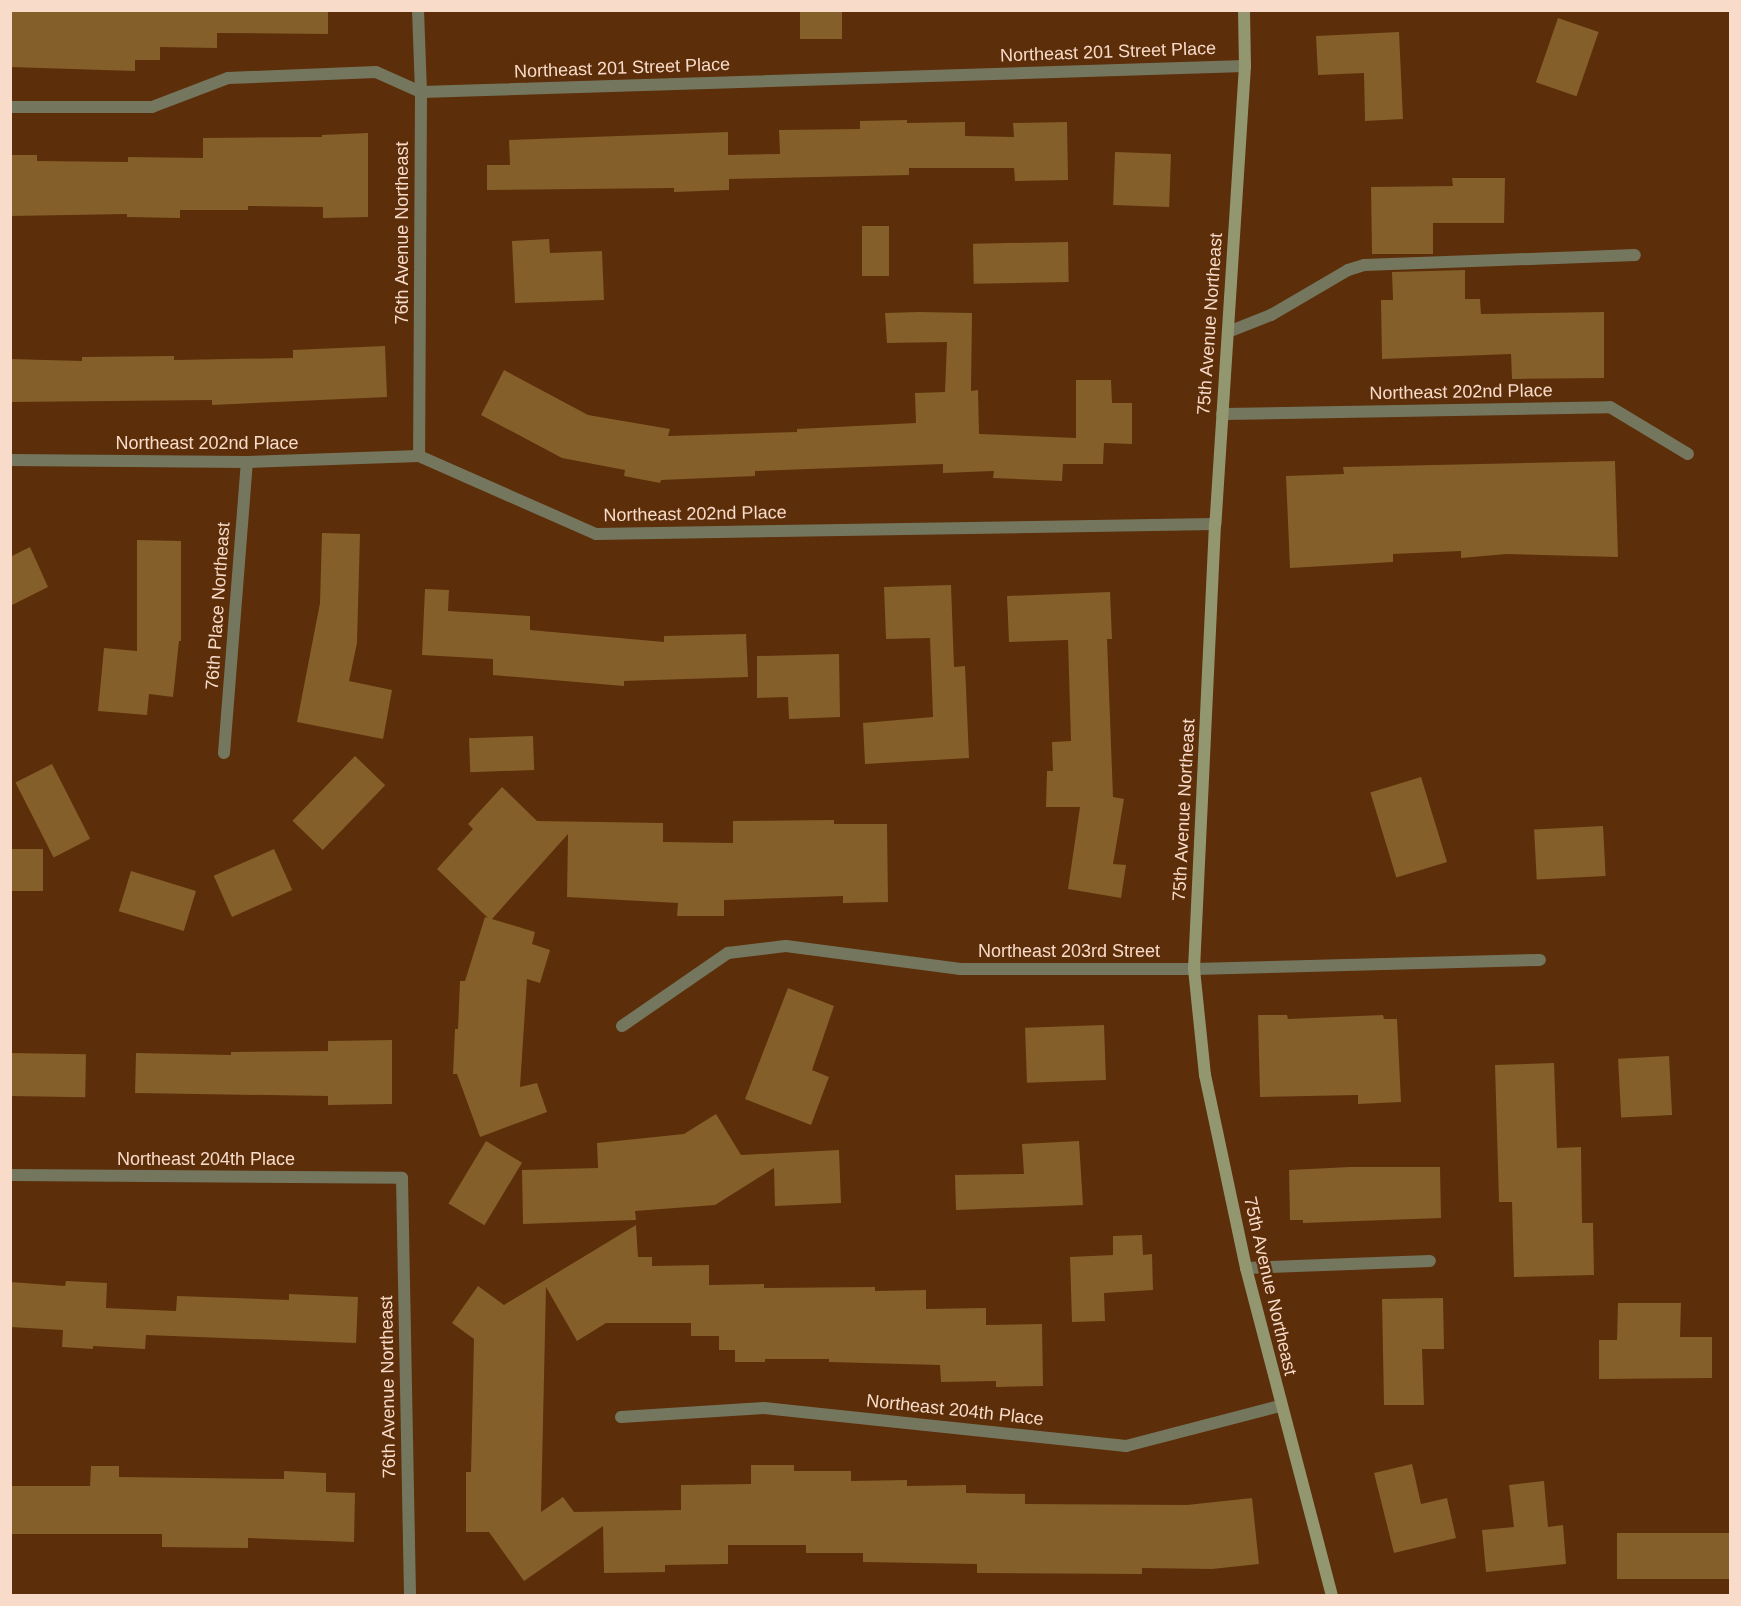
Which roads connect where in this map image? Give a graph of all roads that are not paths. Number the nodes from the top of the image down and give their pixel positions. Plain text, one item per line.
1 (418, 10) edge
2 (1244, 10) edge
3 (1245, 66) junction
4 (421, 92) junction
5 (10, 107) edge
6 (1635, 255) dead end
7 (1228, 332) junction
8 (1222, 414) junction
9 (1688, 454) dead end
10 (419, 456) junction
11 (10, 460) edge
12 (247, 462) junction
13 (1215, 524) junction
14 (224, 753) dead end
15 (1540, 960) dead end
16 (1194, 969) junction
17 (622, 1026) dead end
18 (10, 1175) edge
19 (402, 1178) joint
20 (1430, 1261) dead end
21 (1246, 1268) junction
22 (1280, 1406) junction
23 (621, 1417) dead end
24 (410, 1596) edge
25 (1332, 1596) edge

1 - 4 street, 76th Avenue Northeast
2 - 3 street, 75th Avenue Northeast
3 - 4 street, Northeast 201 Street Place
3 - 7 street, 75th Avenue Northeast
4 - 5 street, Northeast 201 Street Place
4 - 10 street, 76th Avenue Northeast
6 - 7 street
7 - 8 street, 75th Avenue Northeast
8 - 9 street, Northeast 202nd Place
8 - 13 street, 75th Avenue Northeast
10 - 12 street, Northeast 202nd Place
10 - 13 street, Northeast 202nd Place
11 - 12 street, Northeast 202nd Place
12 - 14 street, 76th Place Northeast
13 - 16 street, 75th Avenue Northeast
15 - 16 street, Northeast 203rd Street
16 - 17 street, Northeast 203rd Street
16 - 21 street, 75th Avenue Northeast
18 - 19 street, Northeast 204th Place
19 - 24 street, 76th Avenue Northeast
20 - 21 street
21 - 22 street, 75th Avenue Northeast
22 - 23 street, Northeast 204th Place
22 - 25 street, 75th Avenue Northeast

